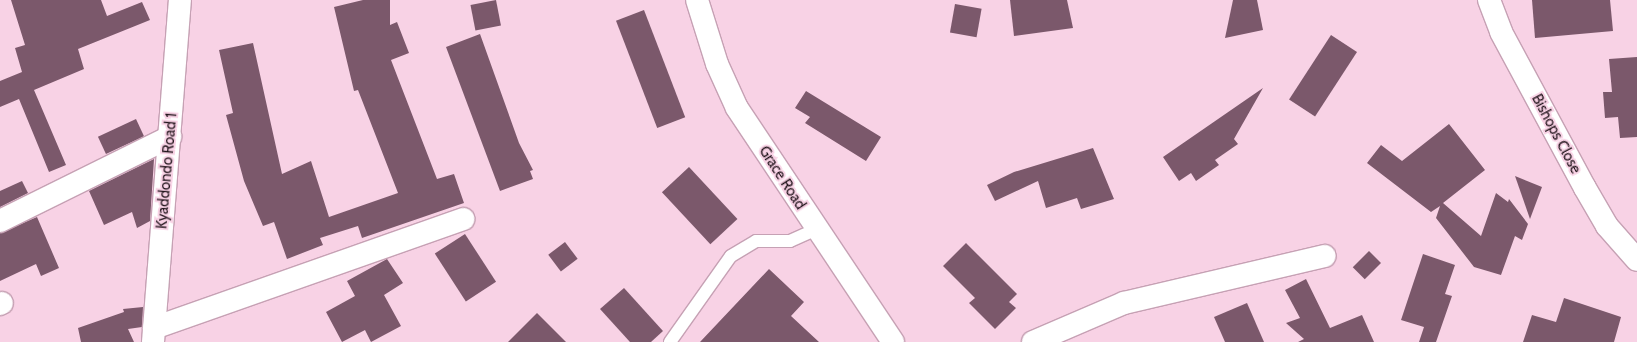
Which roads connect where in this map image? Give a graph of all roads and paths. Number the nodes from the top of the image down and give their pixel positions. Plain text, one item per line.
1 (180, 0) edge
2 (697, 0) edge
3 (1489, 0) edge
4 (170, 137) junction
5 (463, 219) dead end
6 (0, 220) edge
7 (817, 229) junction
8 (1325, 256) dead end
9 (1637, 260) edge
10 (154, 335) edge
11 (670, 342) edge
12 (894, 342) edge
13 (1033, 342) edge

1 - 4 street, Kyaddondo Road 1
2 - 7 street, Grace Road
3 - 9 street, Bishops Close
4 - 6 street
4 - 10 street, Kyaddondo Road 1
5 - 10 street
7 - 11 lane
7 - 12 street, Grace Road
8 - 13 street

